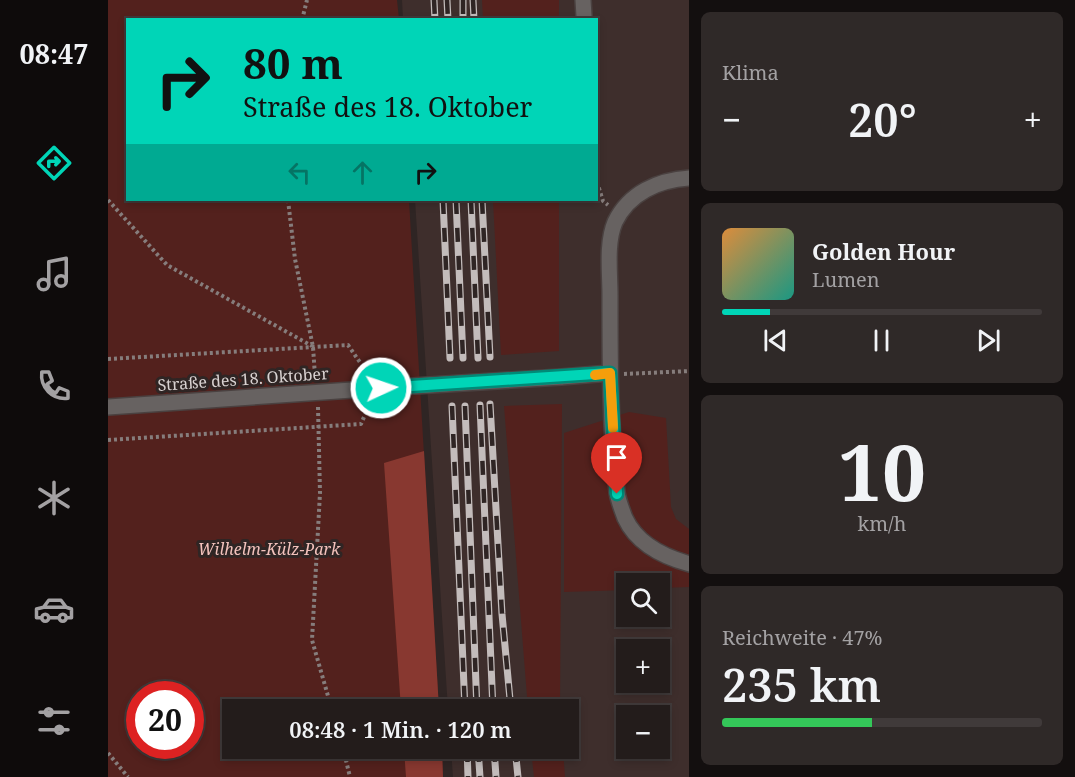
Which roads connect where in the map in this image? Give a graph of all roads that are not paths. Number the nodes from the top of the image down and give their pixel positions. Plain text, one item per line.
1 (689, 177) edge
2 (610, 373) junction
3 (108, 407) edge
4 (689, 564) edge

1 - 2 street
2 - 3 street, Straße des 18. Oktober, bridge
2 - 4 street

